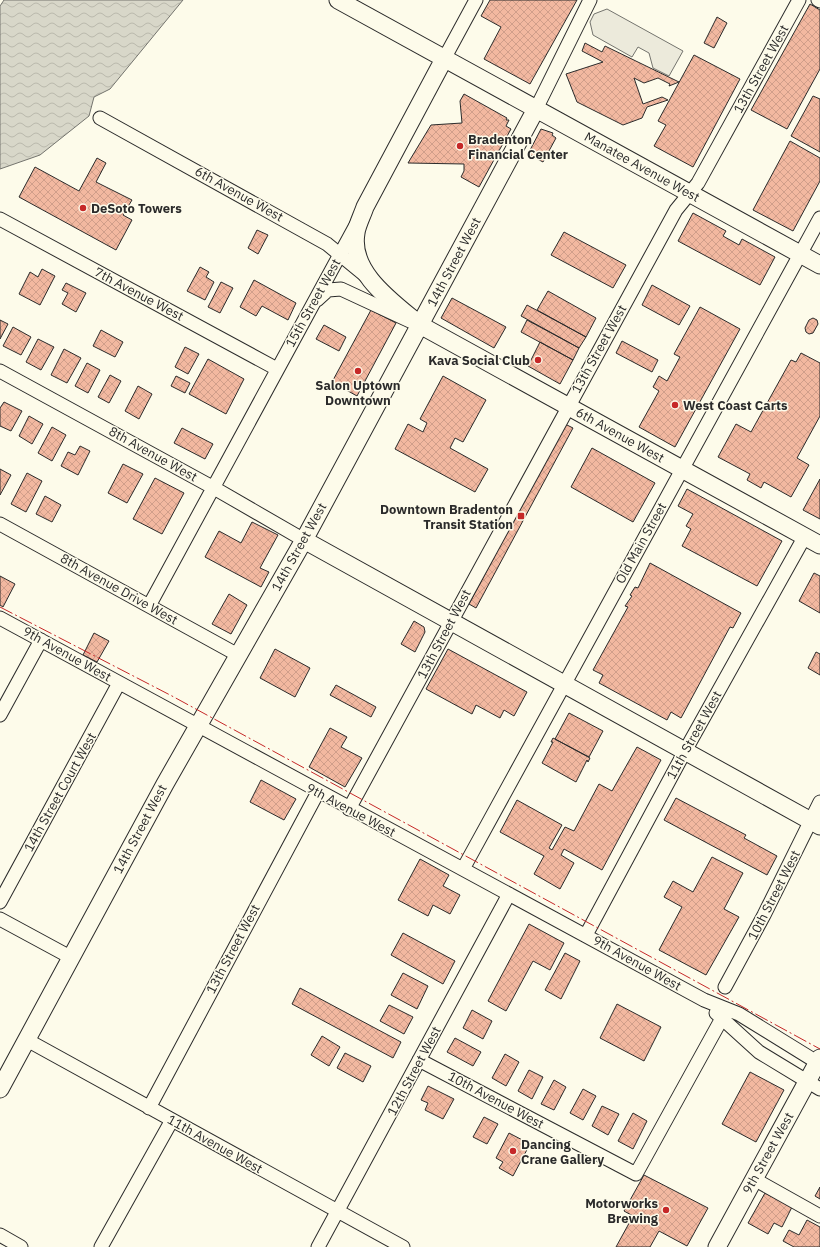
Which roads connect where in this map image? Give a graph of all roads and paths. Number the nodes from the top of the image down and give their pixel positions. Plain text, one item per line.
1 (338, 0) edge
2 (476, 0) edge
3 (590, 0) edge
4 (799, 0) edge
5 (444, 59) junction
6 (536, 109) junction
7 (100, 118) dead end
8 (690, 193) junction
9 (365, 207) junction
10 (820, 218) edge
11 (0, 219) edge
12 (800, 254) junction
13 (340, 255) junction
14 (820, 265) edge
15 (372, 281) junction
16 (311, 305) junction
17 (420, 325) junction
18 (277, 369) junction
19 (0, 371) edge
20 (568, 407) junction
21 (682, 469) junction
22 (214, 488) junction
23 (0, 524) edge
24 (804, 536) junction
25 (304, 540) junction
26 (820, 544) edge
27 (150, 606) junction
28 (0, 618) edge
29 (450, 621) junction
30 (41, 640) junction
31 (238, 655) junction
32 (119, 683) junction
33 (564, 684) junction
34 (0, 715) edge
35 (198, 726) junction
36 (685, 751) junction
37 (318, 792) junction
38 (820, 802) edge
39 (350, 809) junction
40 (815, 824) edge
41 (463, 870) junction
42 (509, 894) junction
43 (0, 902) edge
44 (0, 919) edge
45 (586, 935) junction
46 (72, 958) junction
47 (725, 987) dead end
48 (704, 1000) junction
49 (719, 1006) junction
50 (721, 1020) junction
51 (27, 1040) junction
52 (419, 1060) junction
53 (819, 1062) edge
54 (814, 1085) edge
55 (0, 1089) edge
56 (149, 1108) junction
57 (172, 1120) junction
58 (754, 1179) junction
59 (338, 1211) junction
60 (820, 1216) edge
61 (0, 1234) edge
62 (21, 1247) edge
63 (101, 1247) edge
64 (318, 1247) edge
65 (403, 1247) edge
66 (717, 1247) edge

1 - 5 main road, Manatee Avenue West
2 - 5 street, 15th Street West
3 - 6 street, 14th Street West
4 - 8 street, 13th Street West
5 - 6 main road, Manatee Avenue West
5 - 9 main road, 15th Street West
6 - 8 main road, Manatee Avenue West
6 - 17 main road, 14th Street West
7 - 13 street, 6th Avenue West
8 - 12 main road, Manatee Avenue West
8 - 20 street, 13th Street West
9 - 13 street, 15th Street West
9 - 15 main road, 6th Avenue West
10 - 12 street, Old Main Street
11 - 18 street, 7th Avenue West
12 - 14 main road, Manatee Avenue West
12 - 21 street, Old Main Street
13 - 15 street, 6th Avenue West
13 - 16 street, 15th Street West
15 - 17 main road, 6th Avenue West
16 - 17 street, 6th Avenue West
16 - 18 street, 15th Street West
17 - 20 main road, 6th Avenue West
17 - 25 main road, 14th Street West
18 - 22 street, 15th Street West
19 - 22 street, 8th Avenue West
20 - 21 main road, 6th Avenue West
20 - 29 street, 13th Street West
21 - 24 main road, 6th Avenue West
21 - 33 street, Old Main Street
22 - 25 street, 8th Avenue West
22 - 27 street, 15th Street West
23 - 27 street, 8th Avenue Drive West
24 - 26 main road, 6th Avenue West
24 - 36 street, 11th Street West
25 - 29 main road
25 - 31 main road, 14th Street West
27 - 31 street, 8th Avenue Drive West
28 - 30 street, 9th Avenue West
29 - 33 main road
29 - 39 street, 13th Street West
30 - 32 street, 9th Avenue West
30 - 34 street
31 - 35 main road, 14th Street West
32 - 35 street, 9th Avenue West
32 - 43 street, 14th Street Court West
33 - 36 main road
33 - 41 street, Old Main Street
35 - 37 street, 9th Avenue West
35 - 46 main road, 14th Street West
36 - 40 main road
36 - 45 street, 11th Street West
37 - 39 street, 9th Avenue West
37 - 56 street, 13th Street West
38 - 40 street, 10th Street West
39 - 41 street, 9th Avenue West
40 - 47 street, 10th Street West
41 - 42 street, 9th Avenue West
42 - 45 street, 9th Avenue West
42 - 52 street, 12th Street West
44 - 46 street
45 - 48 street, 9th Avenue West
46 - 51 main road, 14th Street West
48 - 49 street
48 - 50 street
49 - 50 street
49 - 53 street
50 - 52 street, 10th Avenue West
50 - 54 street
51 - 55 main road, 14th Street West
51 - 56 street, 11th Avenue West
52 - 59 street, 12th Street West
53 - 54 main road, 9th Street West
54 - 58 main road, 9th Street West
56 - 57 street, 11th Avenue West
57 - 59 street, 11th Avenue West
57 - 63 street
58 - 60 street
58 - 66 main road, 9th Street West
59 - 64 street, 12th Street West
59 - 65 street, 11th Avenue West
61 - 62 street

